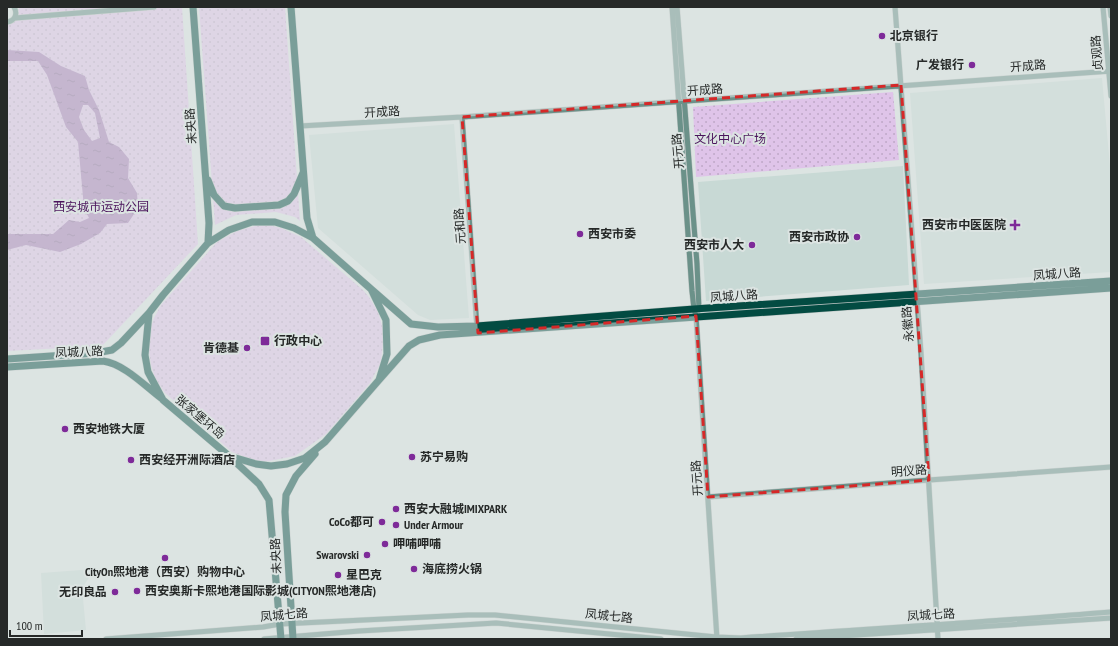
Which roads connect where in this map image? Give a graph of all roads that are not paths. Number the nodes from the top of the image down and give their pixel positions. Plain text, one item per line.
1 (14, 7) edge
2 (154, 7) edge
3 (193, 7) edge
4 (291, 7) edge
5 (672, 7) edge
6 (677, 7) edge
7 (895, 7) edge
8 (1103, 7) edge
9 (1110, 7) edge
10 (1111, 16) edge
11 (15, 18) junction
12 (7, 22) edge
13 (1110, 71) edge
14 (901, 86) junction
15 (1111, 96) edge
16 (678, 102) junction
17 (684, 102) junction
18 (462, 117) junction
19 (300, 126) junction
20 (304, 171) junction
21 (205, 175) junction
22 (312, 238) junction
23 (208, 243) junction
24 (1111, 281) edge
25 (1111, 288) edge
26 (371, 289) junction
27 (916, 298) junction
28 (697, 312) junction
29 (149, 313) junction
30 (478, 329) junction
31 (7, 359) edge
32 (7, 367) edge
33 (379, 380) junction
34 (163, 400) junction
35 (325, 442) junction
36 (229, 456) junction
37 (1111, 467) edge
38 (929, 480) junction
39 (708, 497) junction
40 (1111, 612) edge
41 (1111, 618) edge
42 (291, 623) junction
43 (280, 624) junction
44 (937, 627) junction
45 (281, 638) edge
46 (293, 638) edge
47 (716, 638) edge
48 (106, 639) edge
49 (264, 639) edge
50 (661, 639) edge
51 (796, 639) edge
52 (938, 639) edge

1 - 11 street
2 - 11 street
3 - 21 main road, 未央路
4 - 19 main road
5 - 16 street, 开元路
6 - 17 street, 开元路
7 - 14 street, 永徽路
8 - 13 street, 贞观路
9 - 10 street
11 - 12 street
13 - 14 street, 开成路
13 - 15 street, 贞观路
14 - 17 street, 开成路
14 - 27 street, 永徽路
16 - 17 street, 开成路
16 - 18 street, 开成路
16 - 28 street, 开元路
17 - 28 street, 开元路
18 - 19 street, 开成路
18 - 30 street, 元和路
19 - 20 main road
20 - 21 main road
20 - 22 main road
21 - 23 main road, 未央路
22 - 23 main road, 张家堡环岛
22 - 26 main road, 张家堡环岛
23 - 29 main road, 张家堡环岛
24 - 27 main road, 凤城八路
25 - 27 main road, 凤城八路
26 - 30 main road, 凤城八路
26 - 33 main road, 张家堡环岛
27 - 28 main road, 凤城八路
27 - 38 street, 永徽路
28 - 30 main road, 凤城八路
28 - 39 street, 开元路
29 - 31 main road, 凤城八路
29 - 34 main road, 张家堡环岛
30 - 33 main road, 凤城八路
32 - 34 main road, 凤城八路
33 - 35 main road, 张家堡环岛
34 - 36 main road, 张家堡环岛
35 - 36 main road, 张家堡环岛
35 - 42 main road, 未央路
36 - 43 main road, 未央路
37 - 38 street, 明仪路
38 - 39 street, 明仪路
38 - 44 street, 永徽路
39 - 47 street, 开元路
40 - 44 street, 凤城七路
41 - 44 street, 凤城七路
42 - 43 street, 凤城七路
42 - 46 main road, 未央路
42 - 47 street, 凤城七路
43 - 45 main road, 未央路
43 - 48 street, 凤城七路
44 - 47 street, 凤城七路
44 - 51 street, 凤城七路
44 - 52 street, 永徽路
45 - 46 street, 凤城七路
45 - 49 street, 凤城七路
46 - 50 street, 凤城七路

